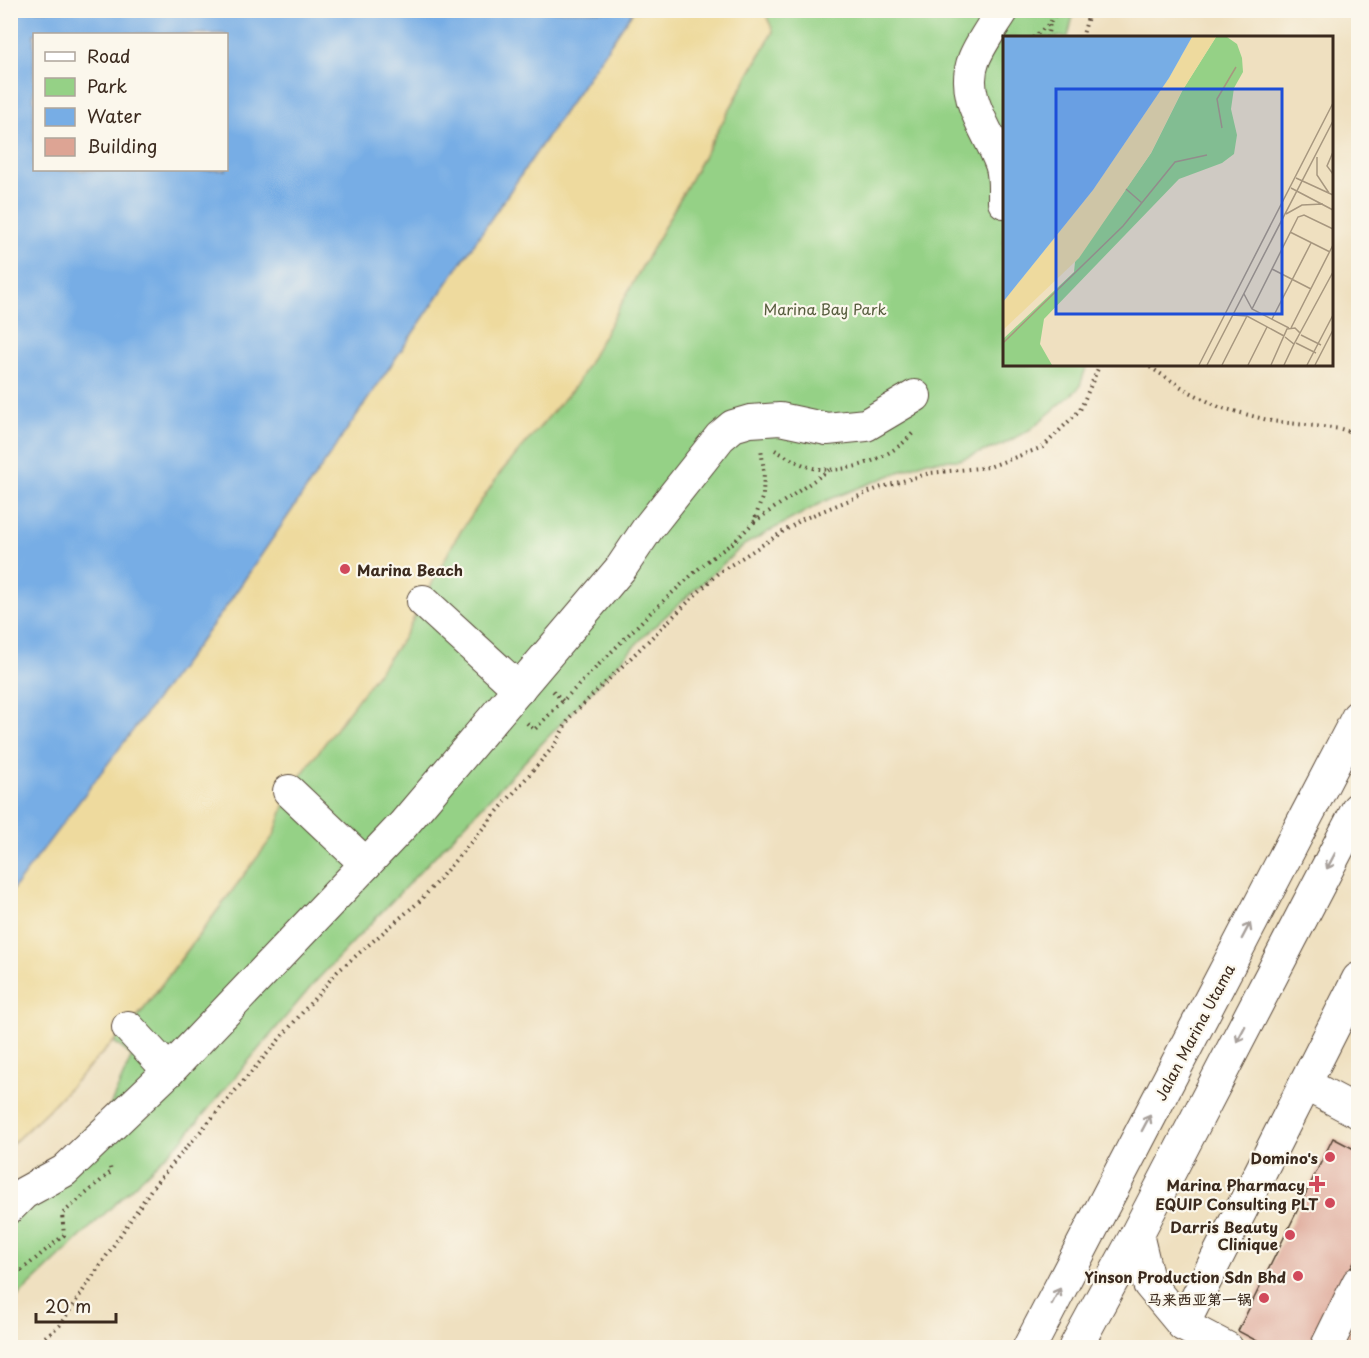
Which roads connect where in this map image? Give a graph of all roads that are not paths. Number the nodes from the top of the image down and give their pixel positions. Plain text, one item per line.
1 (1002, 10) edge
2 (1003, 179) edge
3 (915, 396) dead end
4 (423, 601) dead end
5 (513, 697) junction
6 (1359, 717) edge
7 (289, 791) dead end
8 (1359, 809) edge
9 (366, 864) junction
10 (1359, 979) edge
11 (128, 1027) dead end
12 (169, 1071) junction
13 (1305, 1084) junction
14 (1359, 1112) edge
15 (10, 1207) edge
16 (1137, 1234) junction
17 (1359, 1283) edge
18 (1183, 1325) junction
19 (1029, 1347) edge
20 (1075, 1347) edge
21 (1227, 1347) edge
22 (1326, 1347) edge

1 - 2 street
3 - 5 street
4 - 5 street
5 - 9 street
19 -> 6 main road, Jalan Marina Utama
7 - 9 street
8 -> 16 main road
9 - 12 street
10 - 13 street
11 - 12 street
12 - 15 street
13 - 14 street
13 - 18 street
16 - 18 street
16 - 20 main road
17 - 22 street
18 - 21 street

